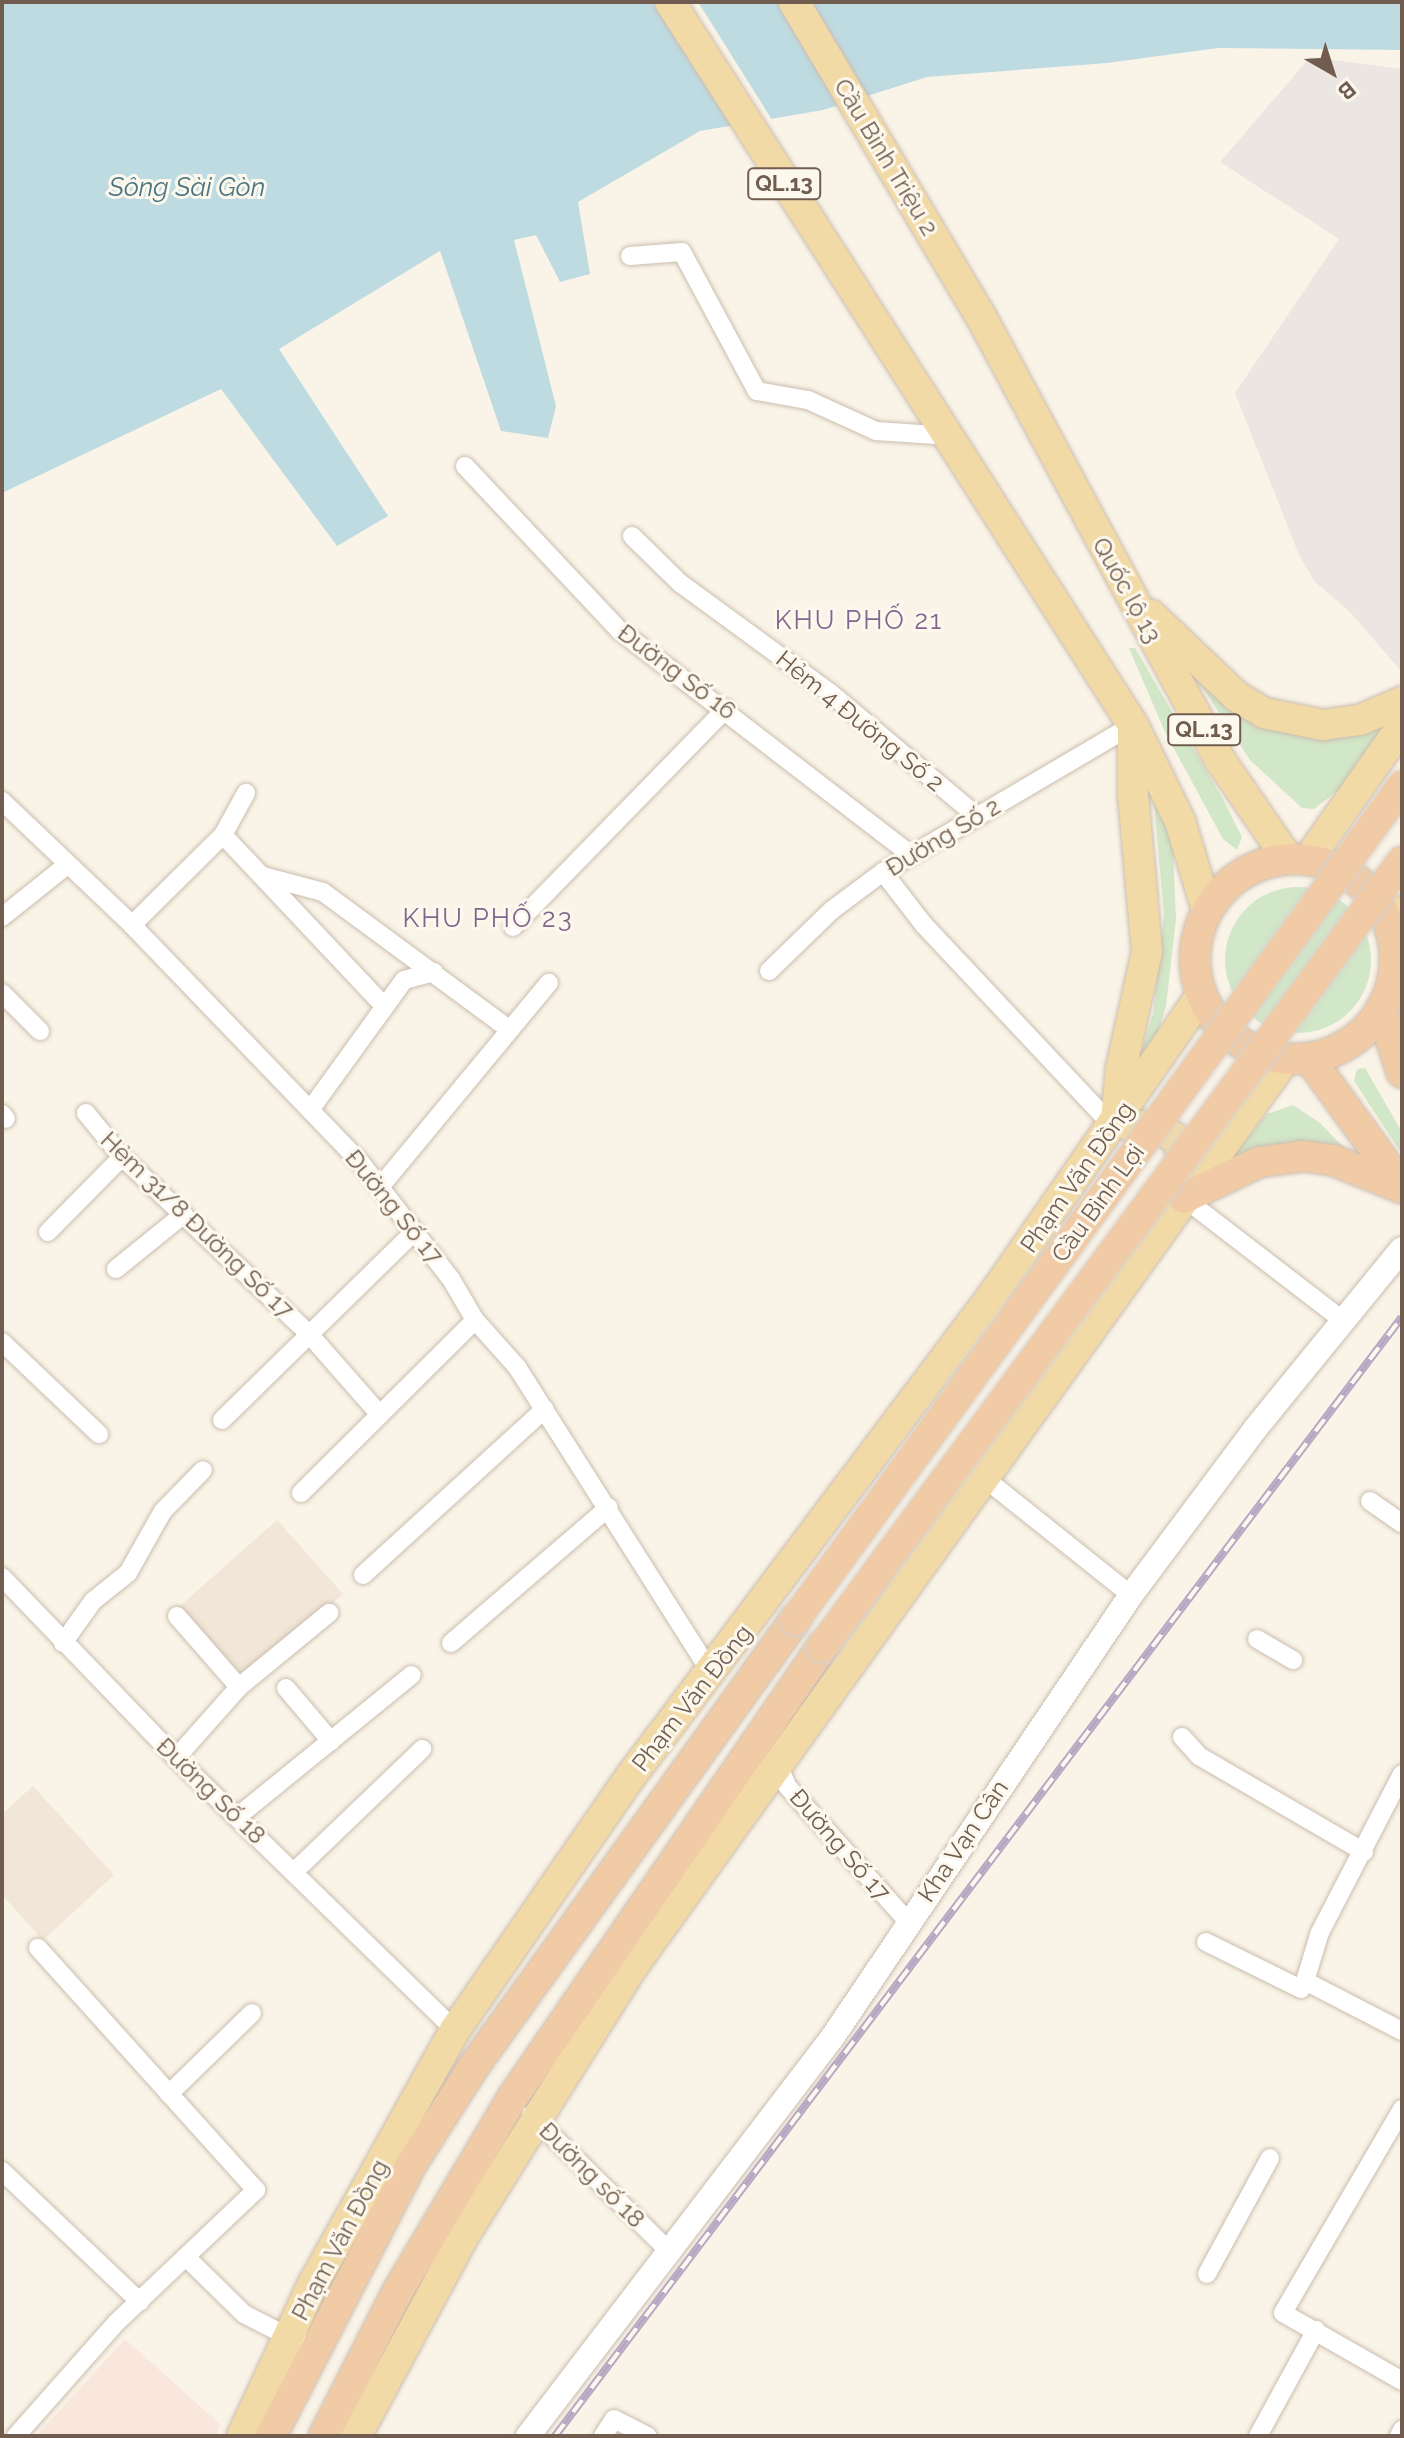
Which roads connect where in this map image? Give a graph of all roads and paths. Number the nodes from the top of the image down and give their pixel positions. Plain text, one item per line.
1 (670, 2) edge
2 (686, 2) edge
3 (794, 2) edge
4 (630, 256) dead end
5 (979, 313) joint
6 (904, 362) junction
7 (950, 436) junction
8 (465, 466) dead end
9 (632, 536) dead end
10 (1130, 595) junction
11 (1402, 702) edge
12 (726, 709) junction
13 (1133, 725) junction
14 (1402, 726) edge
15 (1402, 786) edge
16 (246, 793) dead end
17 (2, 801) edge
18 (977, 816) junction
19 (223, 835) junction
20 (911, 855) junction
21 (1298, 860) junction
22 (1402, 861) edge
23 (67, 865) junction
24 (883, 872) junction
25 (263, 876) junction
26 (1207, 910) junction
27 (2, 917) edge
28 (1396, 919) edge
29 (132, 925) junction
30 (513, 927) dead end
31 (769, 971) dead end
32 (434, 972) junction
33 (549, 983) dead end
34 (2, 993) edge
35 (1201, 996) junction
36 (383, 1005) junction
37 (1381, 1009) junction
38 (510, 1030) junction
39 (40, 1031) dead end
40 (1297, 1058) junction
41 (1402, 1073) edge
42 (310, 1110) junction
43 (86, 1113) dead end
44 (1115, 1124) junction
45 (122, 1157) junction
46 (380, 1187) junction
47 (1402, 1187) edge
48 (1184, 1198) junction
49 (184, 1214) junction
50 (415, 1231) junction
51 (48, 1232) dead end
52 (1402, 1249) edge
53 (116, 1269) dead end
54 (1341, 1319) junction
55 (475, 1320) junction
56 (310, 1335) junction
57 (2, 1342) edge
58 (545, 1409) junction
59 (380, 1415) junction
60 (222, 1420) dead end
61 (99, 1434) dead end
62 (203, 1470) dead end
63 (983, 1477) junction
64 (301, 1493) dead end
65 (1370, 1501) dead end
66 (609, 1507) junction
67 (1402, 1523) edge
68 (363, 1575) dead end
69 (2, 1577) edge
70 (1131, 1595) junction
71 (329, 1613) dead end
72 (177, 1616) dead end
73 (795, 1620) joint
74 (1257, 1639) dead end
75 (63, 1643) junction
76 (451, 1643) dead end
77 (1293, 1660) dead end
78 (711, 1673) junction
79 (412, 1675) dead end
80 (239, 1687) junction
81 (286, 1688) dead end
82 (730, 1707) junction
83 (758, 1736) junction
84 (1182, 1737) dead end
85 (331, 1741) junction
86 (422, 1749) dead end
87 (176, 1758) junction
88 (777, 1762) junction
89 (1402, 1774) edge
90 (237, 1817) junction
91 (1364, 1852) junction
92 (296, 1870) junction
93 (909, 1923) junction
94 (1206, 1942) dead end
95 (38, 1948) dead end
96 (1303, 1985) junction
97 (252, 2013) dead end
98 (455, 2030) junction
99 (1402, 2031) edge
100 (169, 2094) junction
101 (513, 2097) junction
102 (1402, 2109) edge
103 (534, 2118) junction
104 (1270, 2158) dead end
105 (2, 2171) edge
106 (671, 2253) junction
107 (188, 2259) junction
108 (1207, 2274) dead end
109 (140, 2302) junction
110 (1316, 2330) junction
111 (302, 2343) junction
112 (1402, 2381) edge
113 (1402, 2430) edge
114 (366, 2431) edge
115 (16, 2436) edge
116 (242, 2436) edge
117 (271, 2436) edge
118 (324, 2436) edge
119 (528, 2436) edge
120 (603, 2436) edge
121 (648, 2436) edge
122 (1258, 2436) edge
123 (1399, 2436) edge

1 - 6 main road, QL.13
2 - 6 main road, QL.13
3 - 5 main road, Cầu Bình Triệu 2
4 - 7 street
5 - 10 main road, Quốc lộ 13 / QL.13
6 - 7 main road, QL.13
7 - 13 main road, QL.13
8 - 12 street, Đường Số 16
9 - 18 street, Hẻm 4 Đường Số 2
10 - 11 main road
10 - 21 main road, Quốc lộ 13 / QL.13
12 - 20 street, Đường Số 16
12 - 30 street
13 - 18 street, Đường Số 2
13 - 26 main road, QL.13
13 - 44 main road
14 - 21 main road
15 - 73 highway, Cầu Bình Lợi, bridge
16 - 19 street
17 - 23 street, Đường Số 17
18 - 20 street, Đường Số 2
19 - 25 street
19 - 29 street
20 - 24 street, Đường Số 2
21 - 26 highway
21 - 28 highway
22 - 83 highway, Cầu Bình Lợi, bridge
23 - 27 street
23 - 29 street, Đường Số 17
24 - 31 street, Đường Số 2
24 - 44 street
25 - 32 street
25 - 36 street
26 - 35 highway
28 - 37 highway
29 - 42 street, Đường Số 17
32 - 36 street
32 - 38 street
33 - 38 street
34 - 39 street
35 - 40 highway
35 - 44 main road, Phạm Văn Đồng
36 - 42 street
37 - 40 highway
37 - 41 highway
38 - 46 street
40 - 47 highway
40 - 48 main road
42 - 46 street, Đường Số 17
43 - 45 street, Hẻm 31/8 Đường Số 17
44 - 48 main road
44 - 78 main road, Phạm Văn Đồng
45 - 49 street, Hẻm 31/8 Đường Số 17
45 - 51 street
46 - 50 street, Đường Số 17
47 - 48 highway
48 - 54 street
48 - 63 main road
49 - 53 street
49 - 56 street, Hẻm 31/8 Đường Số 17
50 - 55 street, Đường Số 17
50 - 56 street
52 - 54 street, Kha Vạn Cân
54 - 70 street, Kha Vạn Cân
55 - 58 street, Đường Số 17
55 - 59 street
56 - 59 street, Hẻm 31/8 Đường Số 17
56 - 60 street
57 - 61 street
58 - 66 street, Đường Số 17
58 - 68 street
59 - 64 street
62 - 75 street
63 - 70 street
63 - 88 main road
65 - 67 street
66 - 76 street
66 - 78 street, Đường Số 17
69 - 75 street, Đường Số 18
70 - 93 street, Kha Vạn Cân
71 - 80 street
72 - 80 street
73 - 82 highway, Phạm Văn Đồng
74 - 77 street
75 - 87 street, Đường Số 18
78 - 82 main road
78 - 98 main road, Phạm Văn Đồng
79 - 85 street
80 - 87 street
81 - 85 street
82 - 111 highway, Phạm Văn Đồng
83 - 88 main road
83 - 101 highway
84 - 91 street
85 - 90 street
86 - 92 street
87 - 90 street, Đường Số 18
88 - 93 street, Đường Số 17
88 - 103 main road
89 - 91 street
90 - 92 street, Đường Số 18
91 - 96 street
92 - 98 street, Đường Số 18
93 - 106 street, Kha Vạn Cân
94 - 96 street
95 - 100 street
96 - 99 street
97 - 100 street
98 - 111 main road, Phạm Văn Đồng
100 - 107 street
101 - 103 street, Đường số 18
101 - 118 highway
102 - 110 street
103 - 106 street, Đường số 18
103 - 114 main road
104 - 108 street
105 - 109 street
106 - 119 street, Kha Vạn Cân
107 - 109 street
107 - 111 street
109 - 115 street
110 - 112 street
110 - 122 street
111 - 116 main road, Phạm Văn Đồng
111 - 117 highway, Phạm Văn Đồng
113 - 123 street
120 - 121 street

